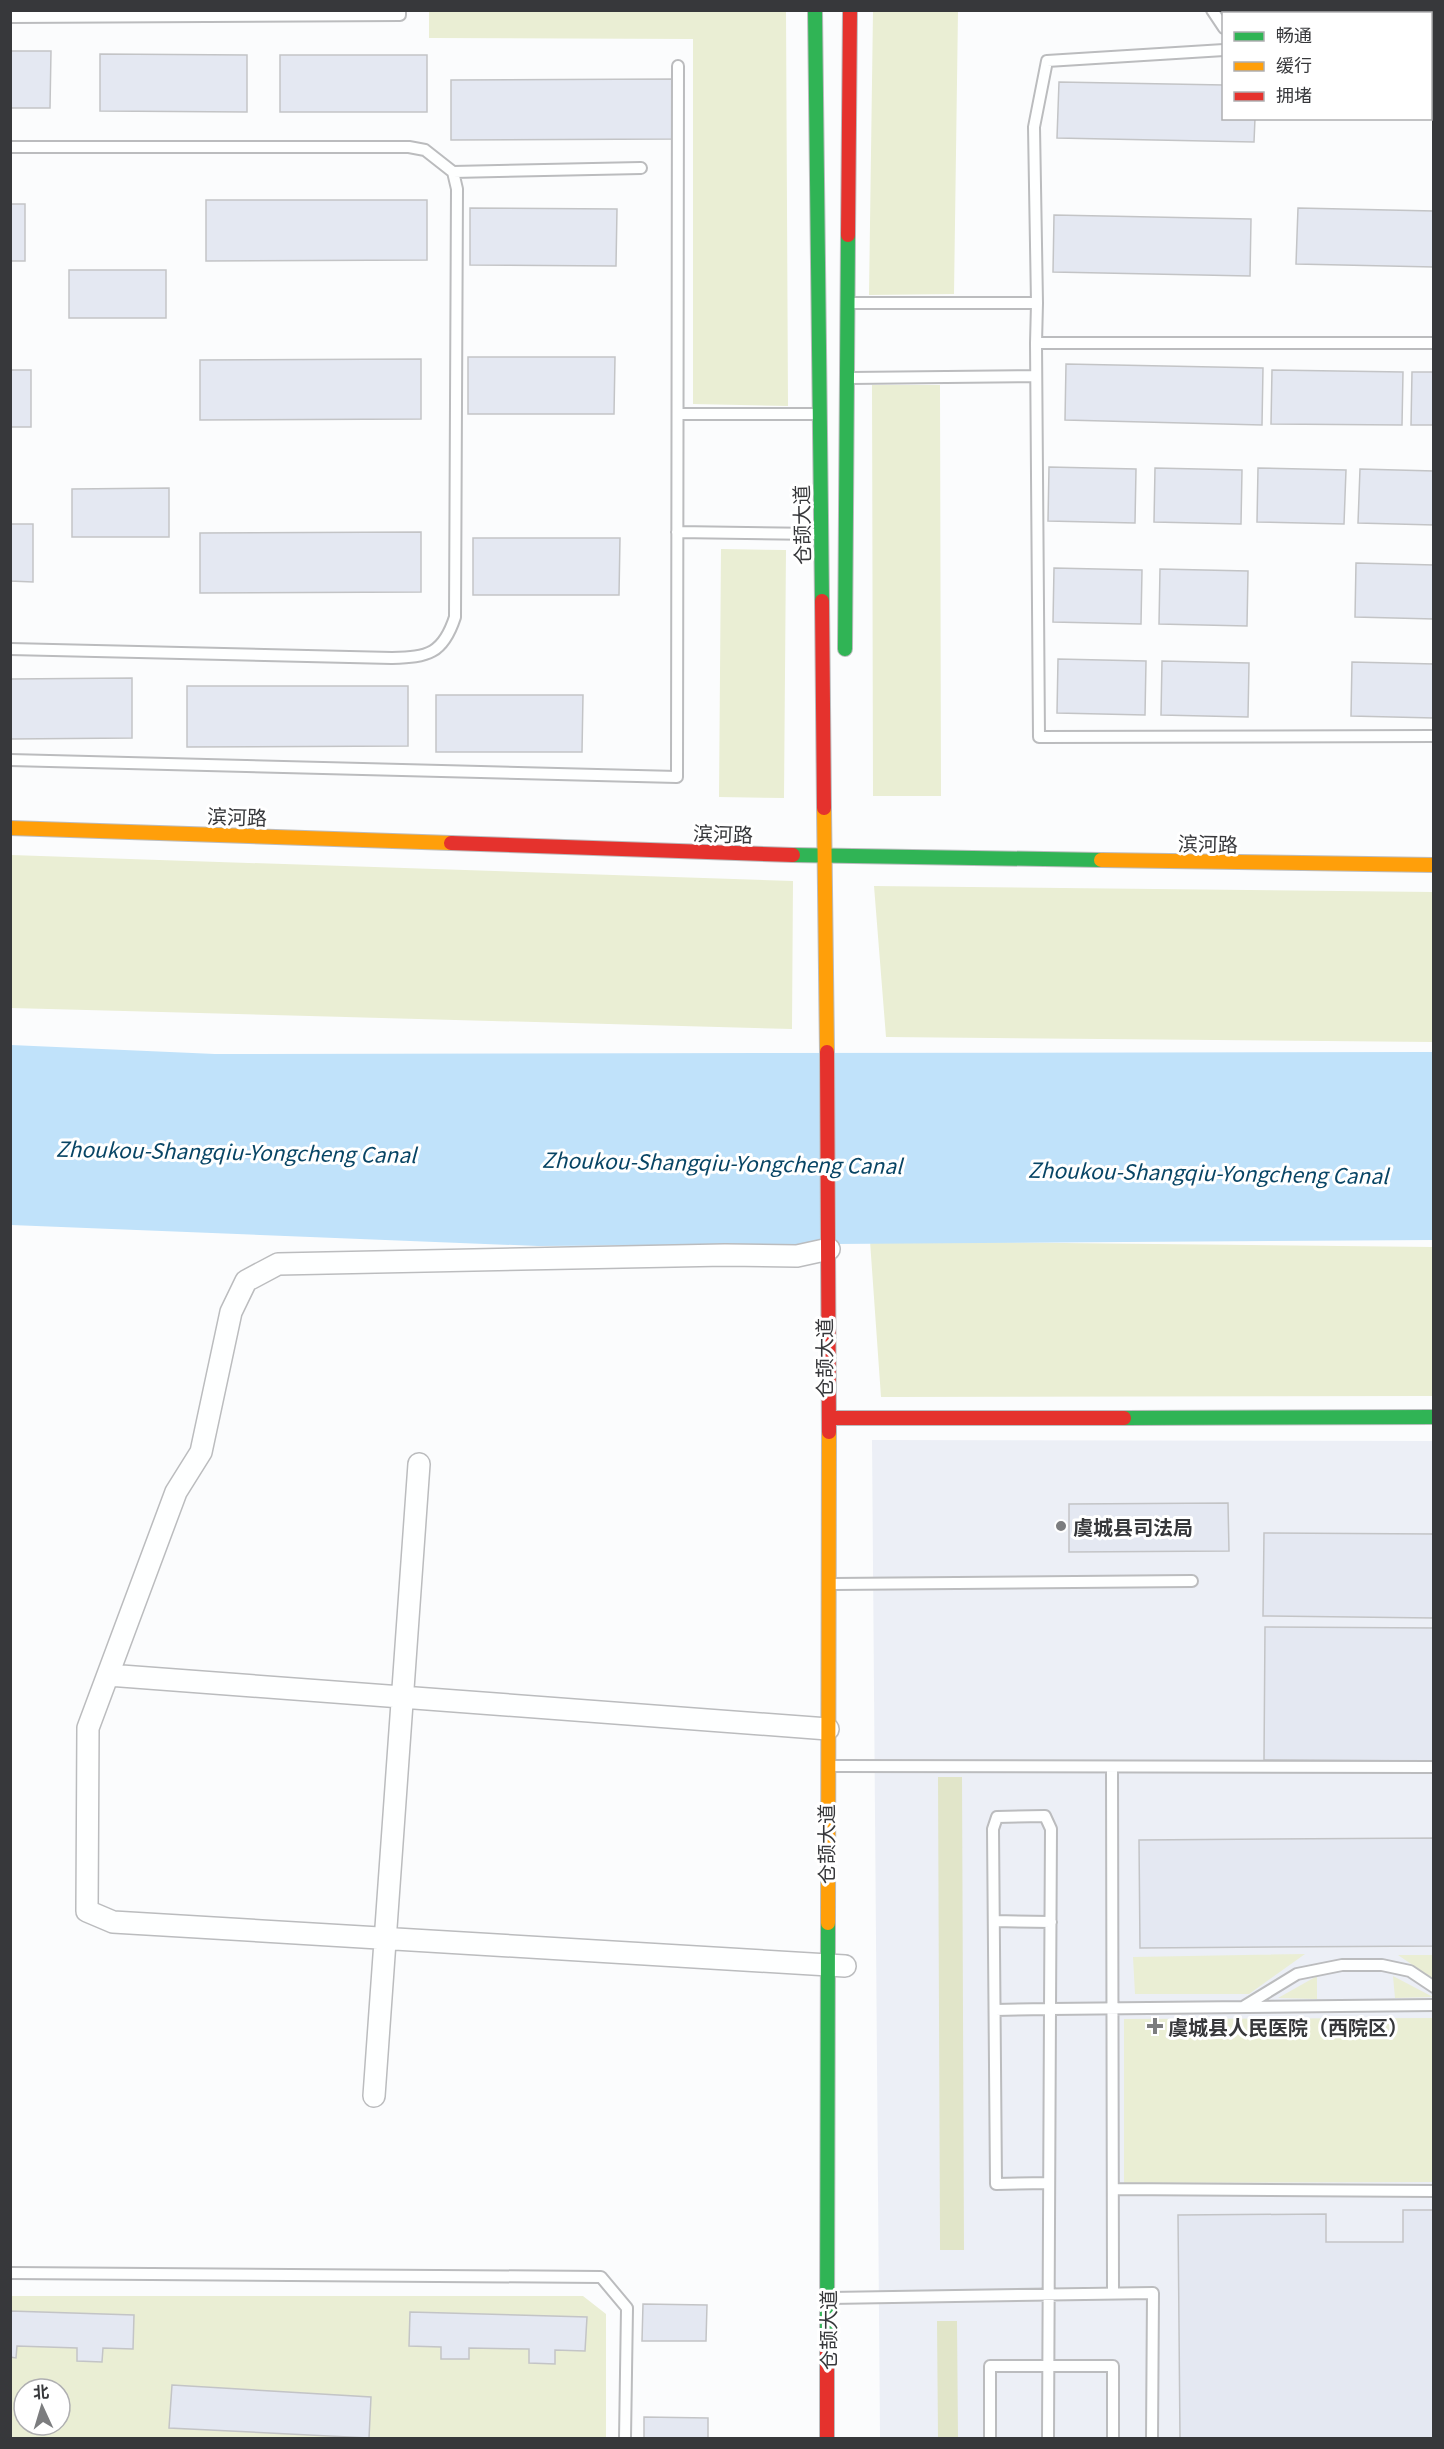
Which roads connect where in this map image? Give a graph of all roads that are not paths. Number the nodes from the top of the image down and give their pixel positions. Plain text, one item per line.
1 (400, 10) edge
2 (815, 10) edge
3 (850, 10) edge
4 (1212, 10) edge
5 (10, 17) edge
6 (1222, 25) edge
7 (1222, 50) edge
8 (678, 66) dead end
9 (10, 147) edge
10 (641, 168) dead end
11 (453, 172) junction
12 (833, 303) junction
13 (1037, 303) junction
14 (1434, 342) edge
15 (1036, 343) junction
16 (1036, 376) junction
17 (833, 378) junction
18 (678, 414) junction
19 (833, 414) junction
20 (677, 532) junction
21 (833, 534) junction
22 (10, 649) edge
23 (844, 666) dead end
24 (1434, 736) edge
25 (10, 760) edge
26 (10, 828) edge
27 (825, 856) junction
28 (1434, 865) edge
29 (842, 1143) dead end
30 (836, 1249) junction
31 (1434, 1417) edge
32 (836, 1418) junction
33 (418, 1464) dead end
34 (843, 1513) dead end
35 (1192, 1581) dead end
36 (828, 1584) junction
37 (108, 1675) junction
38 (402, 1697) junction
39 (828, 1729) junction
40 (828, 1766) junction
41 (1113, 1767) junction
42 (1434, 1767) edge
43 (994, 1921) junction
44 (1050, 1922) junction
45 (385, 1938) junction
46 (840, 1966) junction
47 (1434, 1987) edge
48 (1434, 2005) edge
49 (1242, 2007) junction
50 (1050, 2009) junction
51 (1114, 2009) junction
52 (995, 2010) junction
53 (374, 2096) dead end
54 (1049, 2183) junction
55 (1113, 2189) junction
56 (1434, 2191) edge
57 (10, 2273) edge
58 (1049, 2294) junction
59 (1113, 2294) junction
60 (827, 2298) junction
61 (1049, 2366) junction
62 (625, 2439) edge
63 (826, 2439) edge
64 (990, 2439) edge
65 (1048, 2439) edge
66 (1113, 2439) edge
67 (1152, 2439) edge

1 - 5 lane
2 - 12 main road, 仓颉大道
3 - 12 main road, 仓颉大道
4 - 6 lane
7 - 13 lane
8 - 18 lane
9 - 11 lane
10 - 11 lane
11 - 22 lane
12 - 13 lane
12 - 17 main road, 仓颉大道
12 - 17 main road, 仓颉大道
13 - 15 lane
14 - 15 lane
15 - 16 lane
16 - 17 lane
16 - 24 lane
17 - 19 main road, 仓颉大道
17 - 19 main road, 仓颉大道
18 - 19 lane
18 - 20 lane
19 - 21 main road, 仓颉大道
19 - 21 main road, 仓颉大道
20 - 21 lane
20 - 25 lane
21 - 23 main road, 仓颉大道
21 - 27 main road, 仓颉大道
26 - 27 main road, 滨河路
27 - 28 main road, 滨河路
27 - 30 main road, 仓颉大道
29 - 30 main road
30 - 32 main road, 仓颉大道
30 - 37 street
31 - 32 main road
32 - 34 main road, 仓颉大道
32 - 36 main road, 仓颉大道
33 - 38 street
35 - 36 lane
36 - 39 main road, 仓颉大道
37 - 38 street
37 - 45 street
38 - 39 street
38 - 45 street
39 - 40 main road, 仓颉大道
40 - 41 lane
40 - 46 main road, 仓颉大道
41 - 42 lane
41 - 51 lane
43 - 44 lane
43 - 44 lane
43 - 52 lane
44 - 50 lane
45 - 46 street
45 - 53 street
46 - 60 main road, 仓颉大道
47 - 49 lane
48 - 49 lane
49 - 51 lane
50 - 51 lane
50 - 52 lane
50 - 54 lane
51 - 55 lane
52 - 54 lane
54 - 58 lane
55 - 56 lane
55 - 59 lane
57 - 62 lane
58 - 59 lane
58 - 60 lane
58 - 61 lane
59 - 67 lane
60 - 63 main road, 仓颉大道
61 - 64 lane
61 - 65 lane
61 - 66 lane

